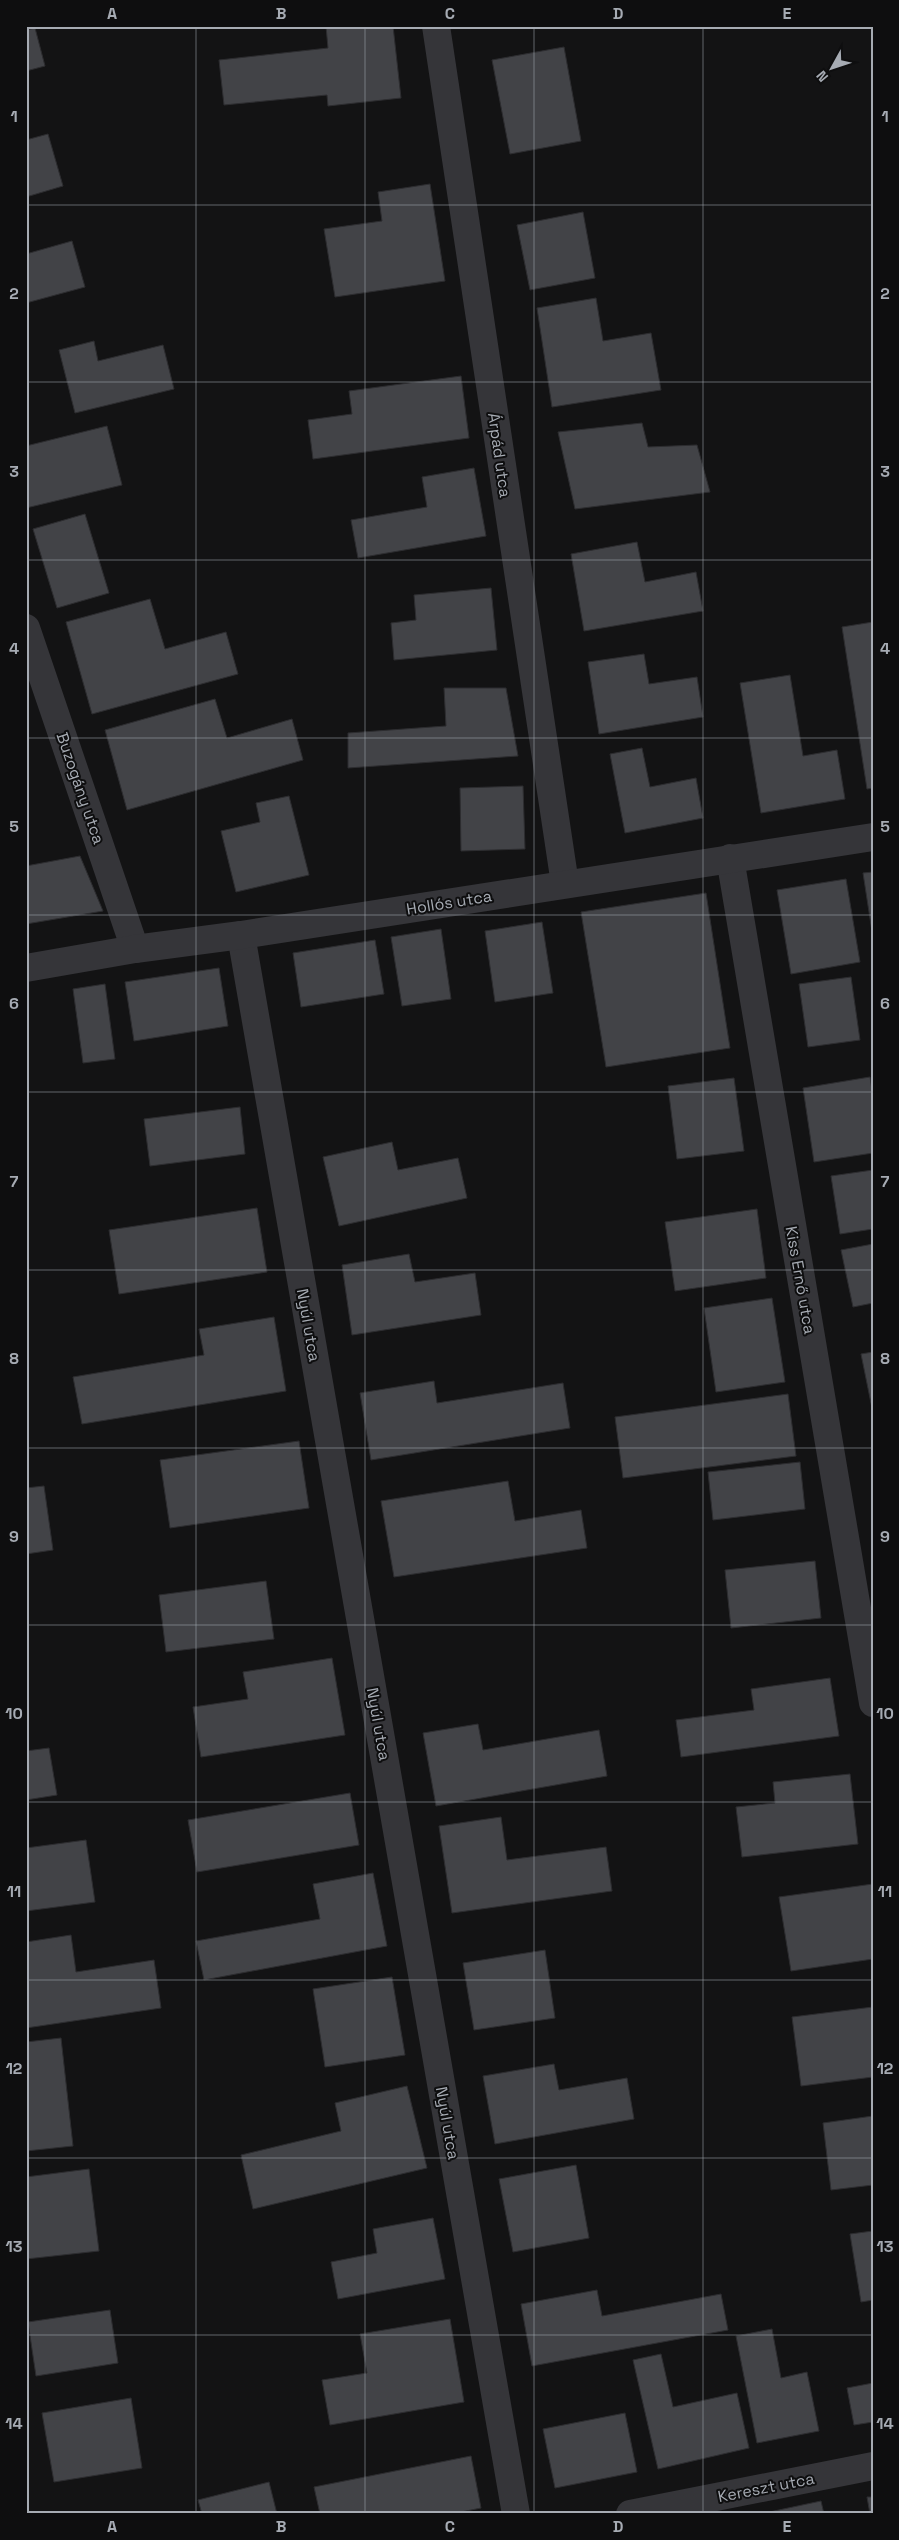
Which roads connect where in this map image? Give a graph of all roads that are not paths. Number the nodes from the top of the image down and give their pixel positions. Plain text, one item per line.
1 (436, 26) edge
2 (26, 628) edge
3 (873, 837) edge
4 (730, 858) junction
5 (564, 884) junction
6 (241, 935) junction
7 (135, 949) junction
8 (26, 968) edge
9 (873, 1703) edge
10 (873, 2466) edge
11 (516, 2514) edge
12 (630, 2514) edge

1 - 5 street, Árpád utca
2 - 7 street, Buzogány utca
3 - 4 street, Hollós utca
4 - 5 street, Hollós utca
4 - 9 street, Kiss Ernő utca
5 - 6 street, Hollós utca
6 - 7 street, Hollós utca
6 - 11 street, Nyúl utca
7 - 8 street, Hollós utca
10 - 12 street, Kereszt utca

